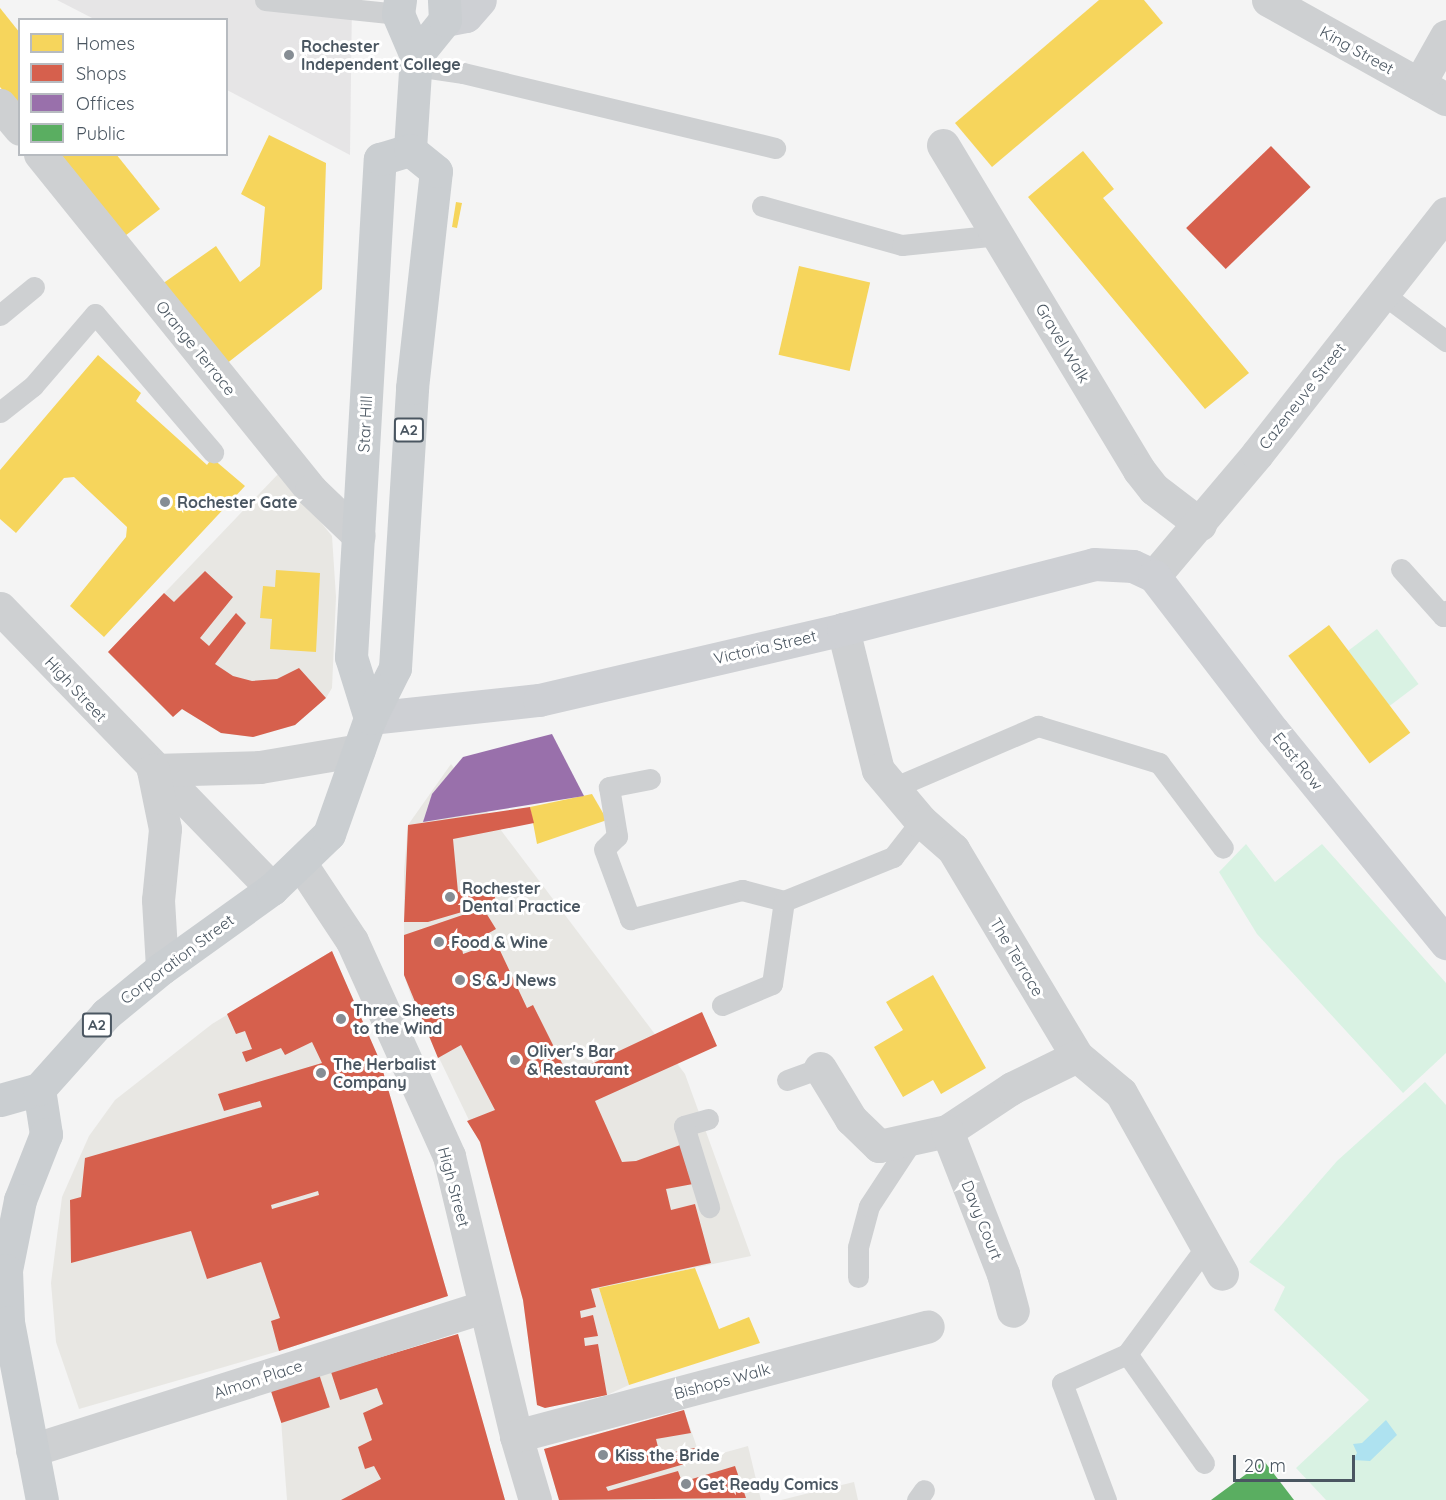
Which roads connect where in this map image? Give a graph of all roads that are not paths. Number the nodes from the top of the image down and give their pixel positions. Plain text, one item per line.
1 (265, 0) edge
2 (480, 0) edge
3 (1268, 0) edge
4 (399, 7) edge
5 (445, 10) edge
6 (1446, 36) edge
7 (416, 61) junction
8 (1433, 92) edge
9 (0, 105) edge
10 (18, 127) edge
11 (943, 145) dead end
12 (775, 148) dead end
13 (410, 150) junction
14 (42, 156) edge
15 (762, 206) dead end
16 (1446, 213) edge
17 (998, 235) junction
18 (34, 287) dead end
19 (1383, 294) junction
20 (0, 315) edge
21 (1446, 341) edge
22 (0, 412) edge
23 (213, 452) dead end
24 (1200, 524) junction
25 (359, 536) junction
26 (1401, 569) dead end
27 (1154, 576) junction
28 (0, 608) edge
29 (1446, 611) edge
30 (843, 629) junction
31 (370, 718) junction
32 (359, 750) junction
33 (153, 770) junction
34 (650, 778) dead end
35 (893, 788) junction
36 (921, 822) junction
37 (1223, 848) dead end
38 (301, 864) junction
39 (272, 889) junction
40 (784, 901) junction
41 (1445, 941) edge
42 (162, 968) junction
43 (722, 1005) dead end
44 (1077, 1056) junction
45 (820, 1068) joint
46 (787, 1080) dead end
47 (39, 1089) junction
48 (0, 1100) edge
49 (708, 1119) dead end
50 (947, 1131) junction
51 (913, 1139) junction
52 (710, 1207) dead end
53 (1214, 1260) joint
54 (858, 1277) dead end
55 (483, 1307) junction
56 (1012, 1311) dead end
57 (928, 1326) dead end
58 (1127, 1354) junction
59 (516, 1437) junction
60 (32, 1450) junction
61 (1204, 1463) dead end
62 (42, 1500) edge
63 (535, 1500) edge
64 (1106, 1500) edge

1 - 4 lane
2 - 5 main road
3 - 8 street, King Street
4 - 7 main road
5 - 7 main road
6 - 8 street
7 - 12 lane
7 - 13 main road
9 - 10 street
11 - 17 street, Gravel Walk
13 - 25 main road, Star Hill
13 - 31 main road, A2
14 - 25 street, Orange Terrace
15 - 17 lane
16 - 19 street, Cazeneuve Street
17 - 24 street, Gravel Walk
18 - 20 lane
19 - 21 lane
19 - 24 street, Cazeneuve Street
22 - 23 lane
24 - 27 street, Cazeneuve Street
25 - 31 main road, Star Hill
26 - 29 lane
27 - 30 main road, Victoria Street
27 - 41 main road, East Row
28 - 33 street, High Street
30 - 31 main road, Victoria Street
30 - 35 street, The Terrace
31 - 32 main road, A2
32 - 33 street
32 - 38 main road, A2
33 - 39 street, High Street
33 - 42 street
34 - 40 lane
35 - 36 street, The Terrace
35 - 37 lane
36 - 40 lane
36 - 44 street, The Terrace
38 - 39 main road, A2
38 - 55 street, High Street
39 - 42 main road, Corporation Street / A2
40 - 43 lane
42 - 47 main road, Corporation Street / A2
44 - 50 street
44 - 53 street, The Terrace
45 - 46 lane
45 - 51 street
47 - 48 main road
47 - 60 main road
49 - 52 lane
50 - 51 street
50 - 56 street, Davy Court
51 - 54 lane
53 - 58 lane
55 - 59 street, High Street
55 - 60 street, Almon Place
57 - 59 street, Bishops Walk
58 - 61 lane
58 - 64 lane
59 - 63 street, High Street
60 - 62 main road

